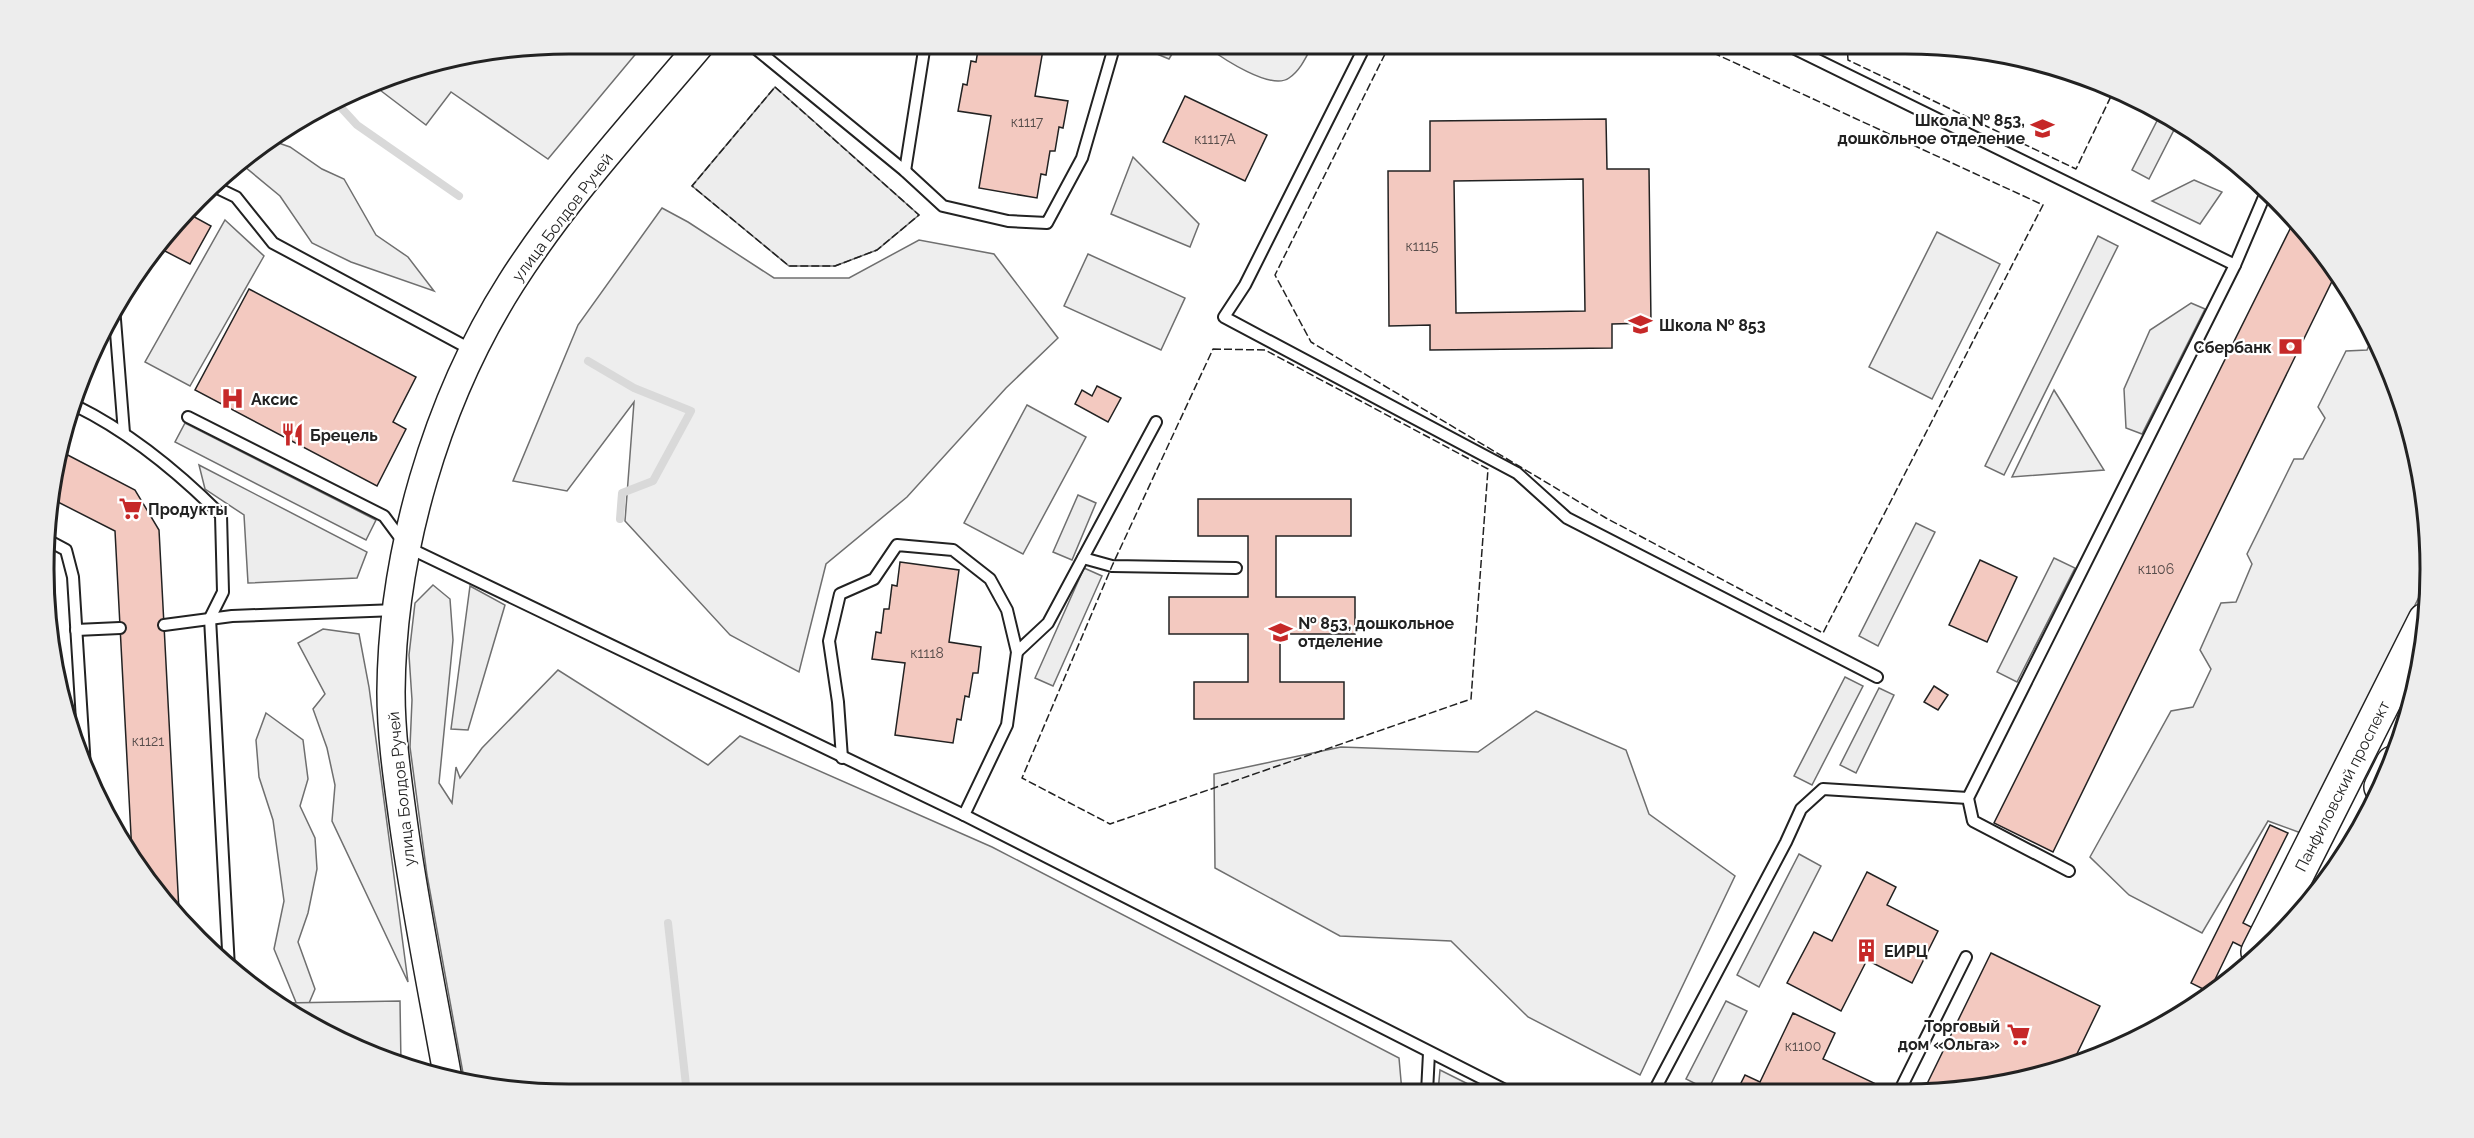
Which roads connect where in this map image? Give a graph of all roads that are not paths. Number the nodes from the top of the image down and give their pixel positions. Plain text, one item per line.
1 (692, 54) edge
2 (762, 54) edge
3 (923, 54) edge
4 (1112, 54) edge
5 (1361, 54) edge
6 (1805, 54) edge
7 (905, 171) junction
8 (221, 190) edge
9 (2263, 199) edge
10 (2235, 265) junction
11 (115, 325) edge
12 (473, 350) junction
13 (80, 408) edge
14 (188, 417) dead end
15 (1156, 422) dead end
16 (124, 433) junction
17 (55, 544) edge
18 (407, 547) junction
19 (1083, 558) junction
20 (1236, 568) dead end
21 (397, 610) junction
22 (210, 618) junction
23 (164, 625) dead end
24 (120, 628) dead end
25 (76, 630) junction
26 (2415, 642) edge
27 (1017, 652) junction
28 (1877, 677) dead end
29 (83, 741) edge
30 (842, 758) junction
31 (1968, 798) junction
32 (964, 815) junction
33 (2069, 871) dead end
34 (2266, 936) edge
35 (227, 954) edge
36 (1966, 957) dead end
37 (1429, 1053) junction
38 (446, 1068) edge
39 (1427, 1084) edge
40 (1493, 1084) edge
41 (1658, 1084) edge
42 (1903, 1084) edge

1 - 12 street, улица Болдов Ручей
2 - 7 lane
3 - 7 lane
4 - 7 lane
5 - 28 lane
6 - 10 lane
8 - 12 lane
9 - 10 lane
10 - 31 lane
11 - 16 lane
12 - 18 street, улица Болдов Ручей
13 - 16 lane
14 - 18 lane
15 - 19 lane
16 - 22 lane
17 - 25 lane
18 - 21 street, улица Болдов Ручей
18 - 30 lane
19 - 20 lane
19 - 27 lane
21 - 22 lane
21 - 38 street, улица Болдов Ручей
22 - 23 lane
22 - 35 lane
24 - 25 lane
25 - 29 lane
26 - 34 main road, Панфиловский проспект
27 - 30 lane
27 - 32 lane
30 - 32 lane
31 - 33 lane
31 - 41 lane
32 - 37 lane
36 - 42 lane
37 - 39 lane
37 - 40 lane

